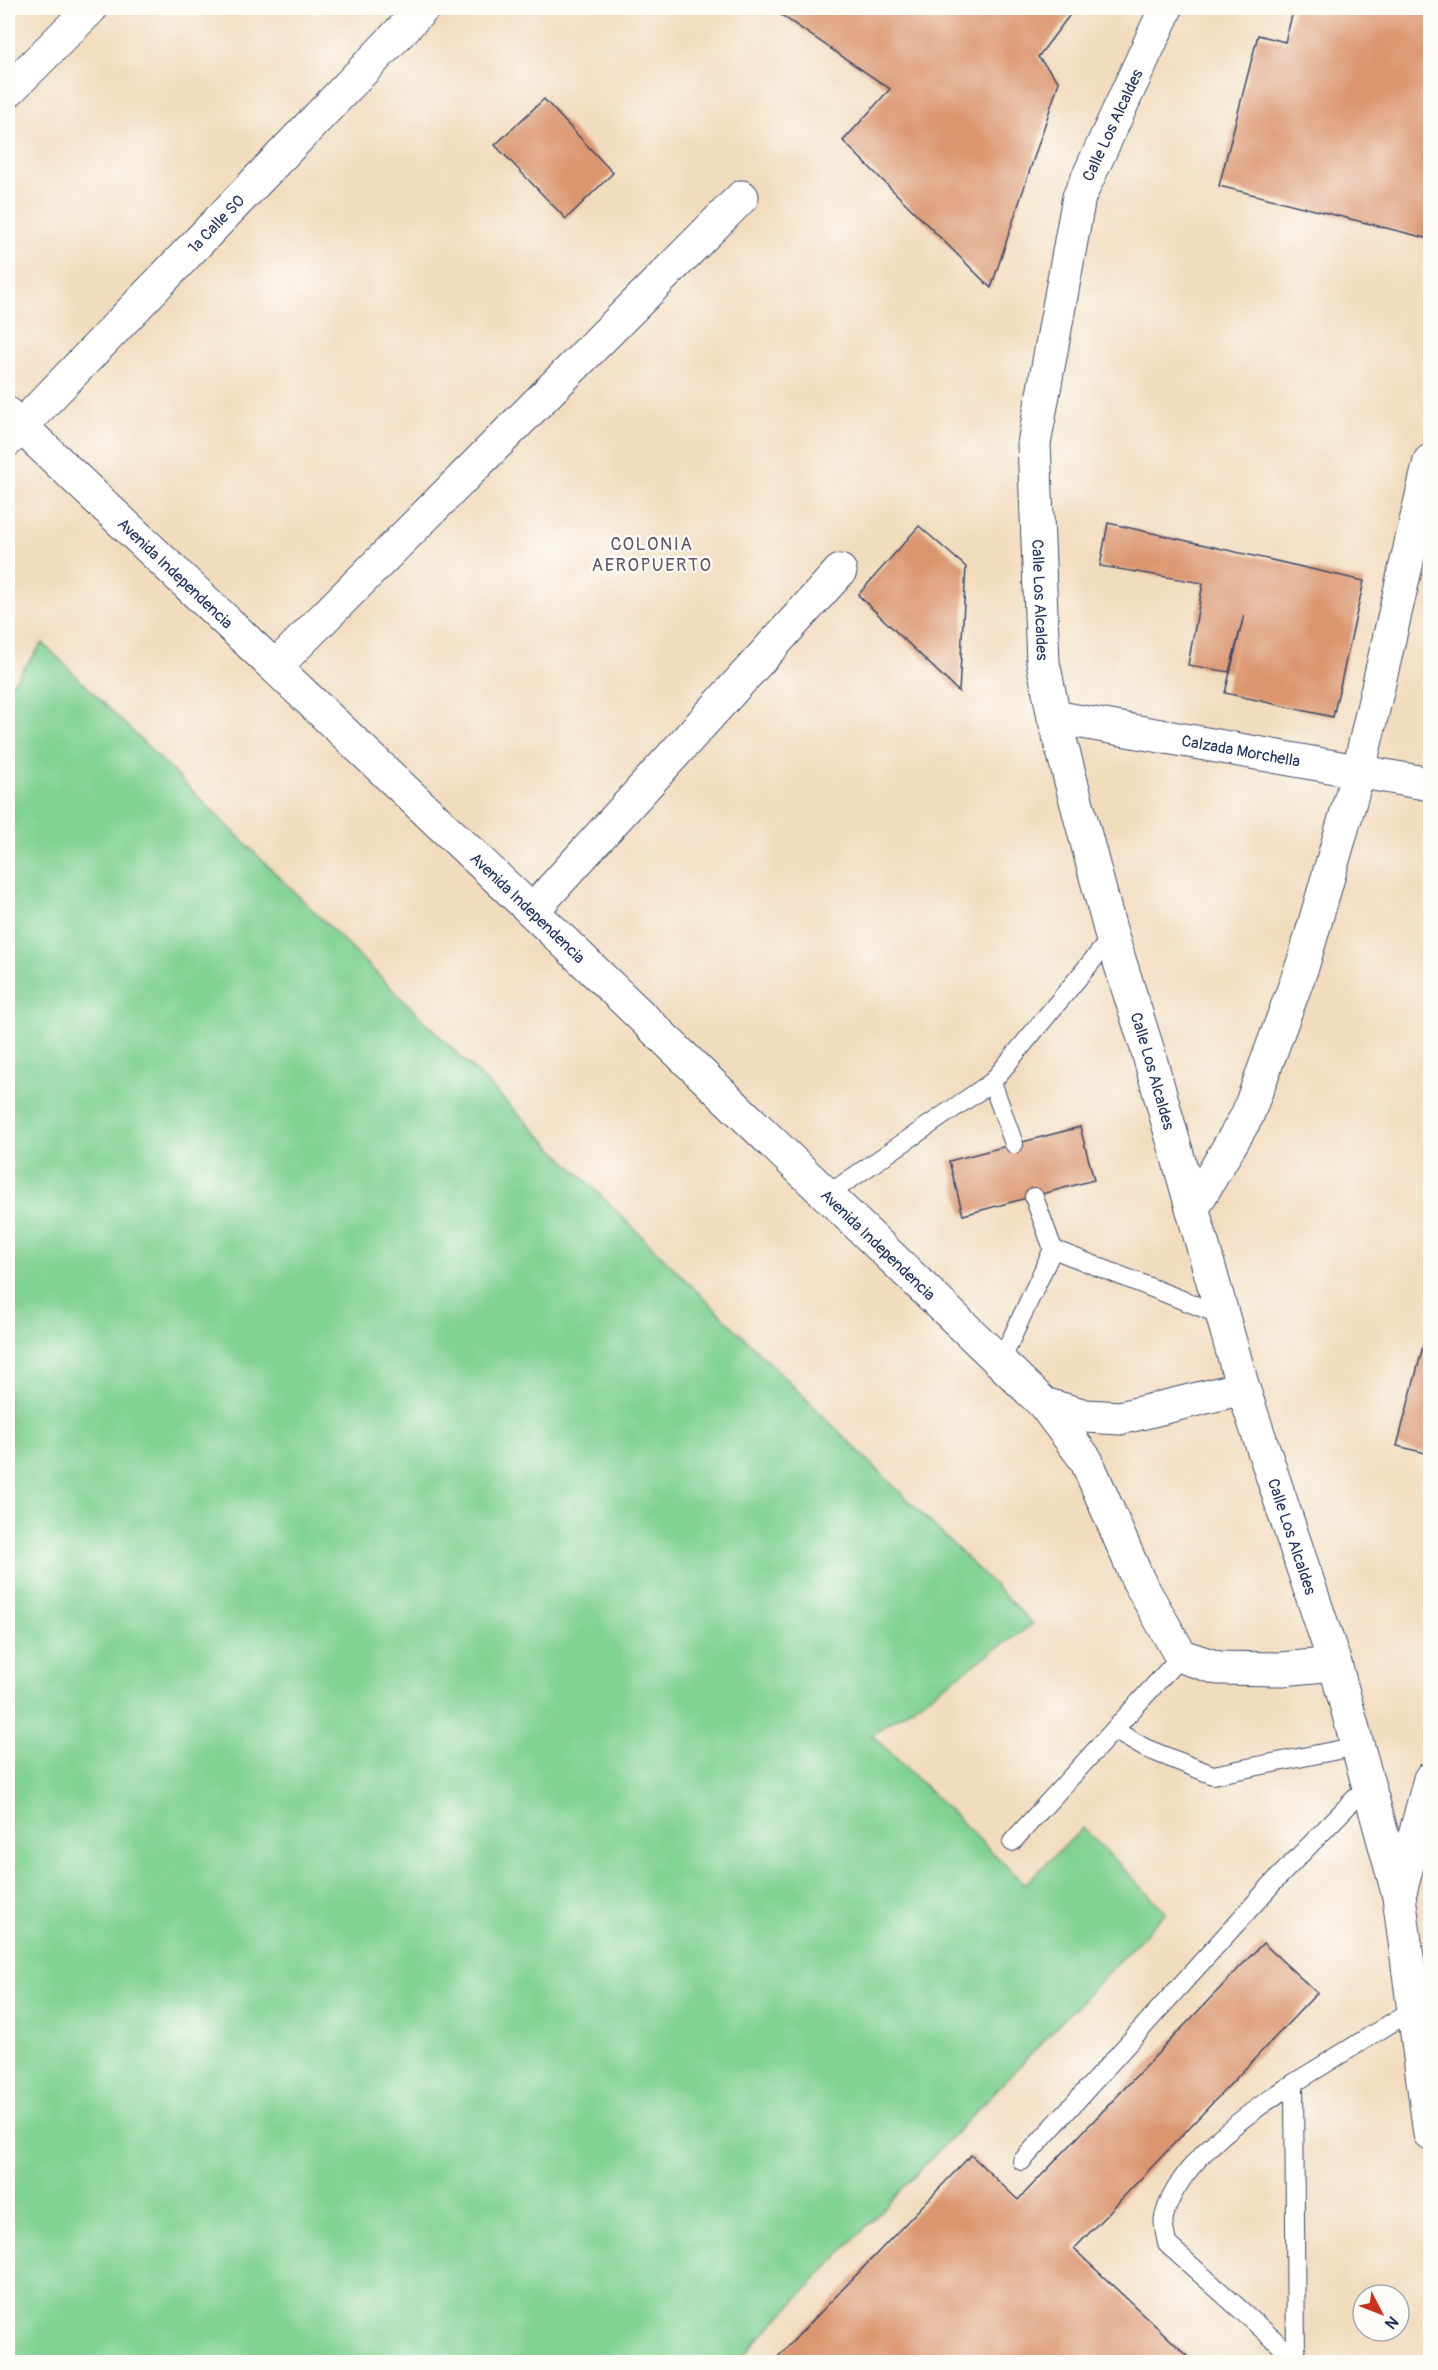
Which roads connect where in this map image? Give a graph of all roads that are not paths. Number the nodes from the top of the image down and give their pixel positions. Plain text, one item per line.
1 (91, 8) edge
2 (423, 8) edge
3 (1166, 8) edge
4 (8, 91) edge
5 (742, 197) dead end
6 (12, 427) edge
7 (1431, 461) edge
8 (840, 572) dead end
9 (275, 667) junction
10 (1054, 717) junction
11 (1359, 770) junction
12 (1431, 784) edge
13 (532, 911) junction
14 (1112, 937) junction
15 (992, 1082) junction
16 (1014, 1144) dead end
17 (827, 1195) junction
18 (1034, 1197) dead end
19 (1193, 1208) junction
20 (1053, 1249) junction
21 (1223, 1316) junction
22 (1001, 1361) junction
23 (1243, 1388) junction
24 (1044, 1404) junction
25 (1181, 1656) junction
26 (1335, 1664) junction
27 (1114, 1730) junction
28 (1358, 1746) junction
29 (1431, 1779) edge
30 (1368, 1785) junction
31 (1012, 1842) dead end
32 (1399, 1896) junction
33 (1414, 2008) junction
34 (1294, 2083) junction
35 (1431, 2134) edge
36 (1022, 2161) dead end
37 (1297, 2361) edge

1 - 4 street
2 - 6 street, 1a Calle SO
3 - 10 street, Calle Los Alcaldes
5 - 9 street
6 - 9 street, Avenida Independencia
7 - 11 street
8 - 13 street
9 - 13 street, Avenida Independencia
10 - 11 street, Calzada Morchella
10 - 14 street, Calle Los Alcaldes
11 - 12 street, Calzada Morchella
11 - 19 street
13 - 17 street, Avenida Independencia
14 - 15 lane
14 - 19 street, Calle Los Alcaldes
15 - 16 lane
15 - 17 lane
17 - 22 street, Avenida Independencia
18 - 20 lane
19 - 21 street, Calle Los Alcaldes
20 - 21 lane
20 - 22 lane
21 - 23 street, Calle Los Alcaldes
22 - 24 street, Avenida Independencia
23 - 24 street, Avenida Independencia
23 - 26 street, Calle Los Alcaldes
24 - 25 street, Avenida Independencia
25 - 26 street
25 - 27 lane
26 - 28 street, Calle Los Alcaldes
27 - 28 lane
27 - 31 lane
28 - 30 street, Calle Los Alcaldes
29 - 32 street
30 - 32 street, Calle Los Alcaldes
30 - 36 lane
32 - 33 street, Calle Los Alcaldes
33 - 34 lane
33 - 35 street, Calle Los Alcaldes
34 - 37 lane
34 - 37 lane

